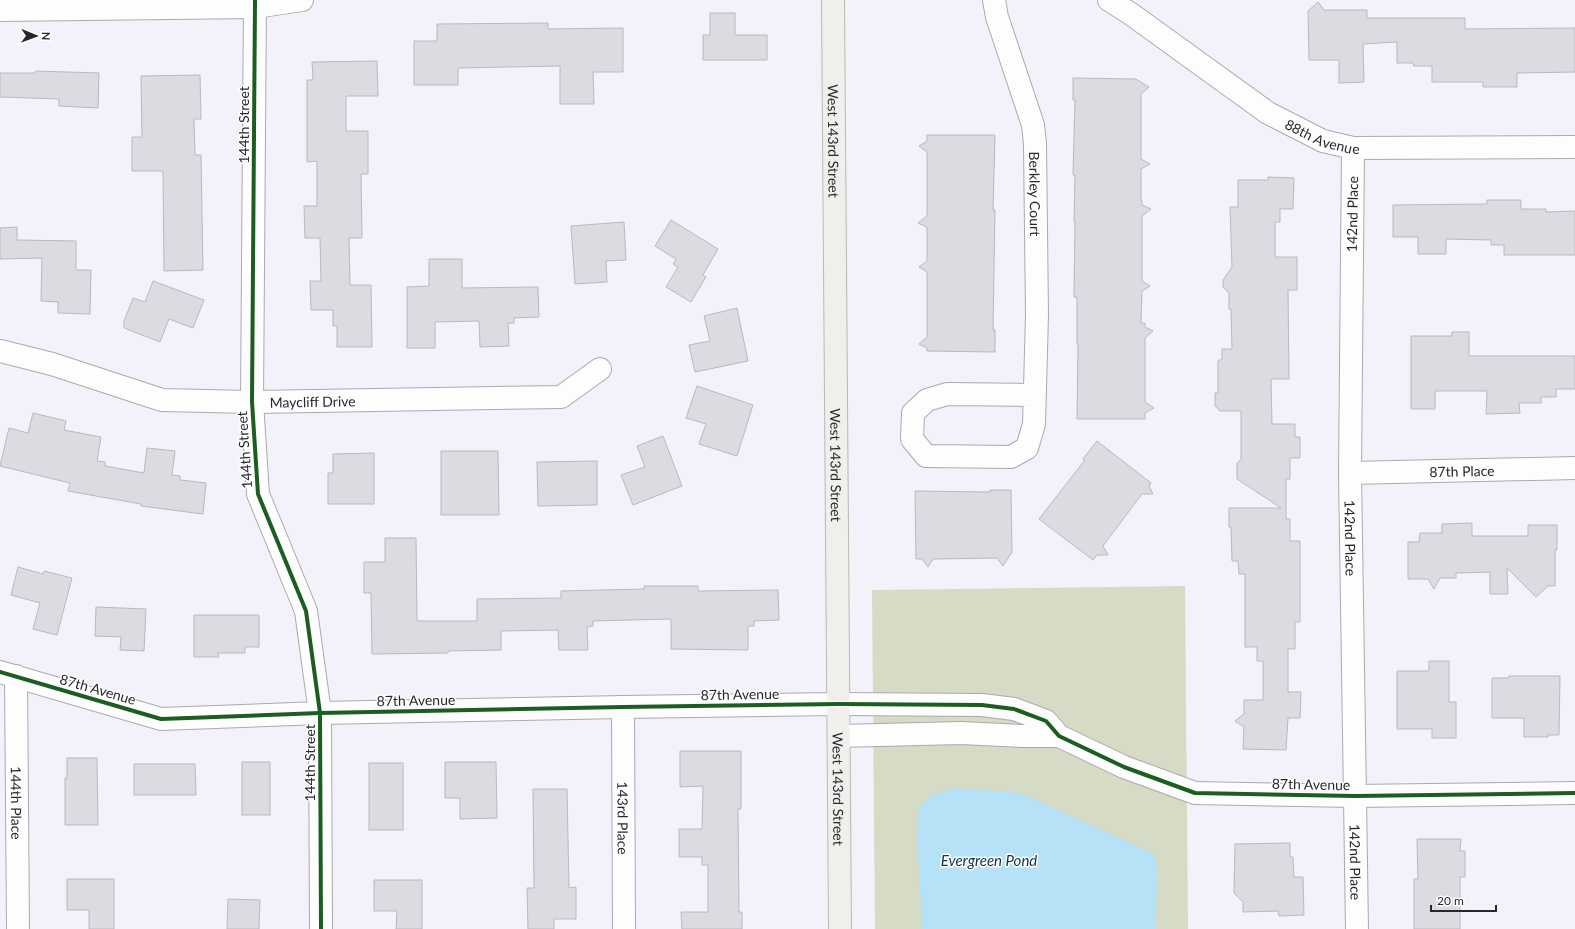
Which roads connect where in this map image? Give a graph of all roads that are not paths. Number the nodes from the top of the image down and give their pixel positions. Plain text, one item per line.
1 (302, 0) edge
2 (833, 0) edge
3 (994, 0) edge
4 (1109, 0) edge
5 (255, 4) edge
6 (0, 10) edge
7 (1575, 147) edge
8 (1352, 148) junction
9 (0, 351) edge
10 (600, 369) dead end
11 (1035, 395) junction
12 (252, 402) junction
13 (1575, 468) edge
14 (1350, 473) junction
15 (8, 674) edge
16 (839, 704) junction
17 (623, 707) junction
18 (320, 713) junction
19 (839, 736) junction
20 (1059, 736) junction
21 (1575, 793) edge
22 (1355, 796) junction
23 (18, 929) edge
24 (321, 929) edge
25 (624, 929) edge
26 (840, 929) edge
27 (1357, 929) edge

1 - 5 street
2 - 16 main road, West 143rd Street
3 - 11 street, Berkley Court
4 - 8 street, 88th Avenue
5 - 6 street
5 - 12 street, 144th Street
7 - 8 street, 88th Avenue
8 - 14 street, 142nd Place
9 - 12 street, Maycliff Drive
10 - 12 street, Maycliff Drive
11 - 11 street, Berkley Court
12 - 18 street, 144th Street
13 - 14 street, 87th Place
14 - 22 street, 142nd Place
15 - 18 street, 87th Avenue
15 - 23 street, 144th Place
16 - 17 street, 87th Avenue
16 - 19 main road, West 143rd Street
16 - 20 street, 87th Avenue
17 - 18 street, 87th Avenue
17 - 25 street, 143rd Place
18 - 24 street, 144th Street
19 - 20 street
19 - 26 main road, West 143rd Street
20 - 22 street, 87th Avenue
21 - 22 street, 87th Avenue
22 - 27 street, 142nd Place

